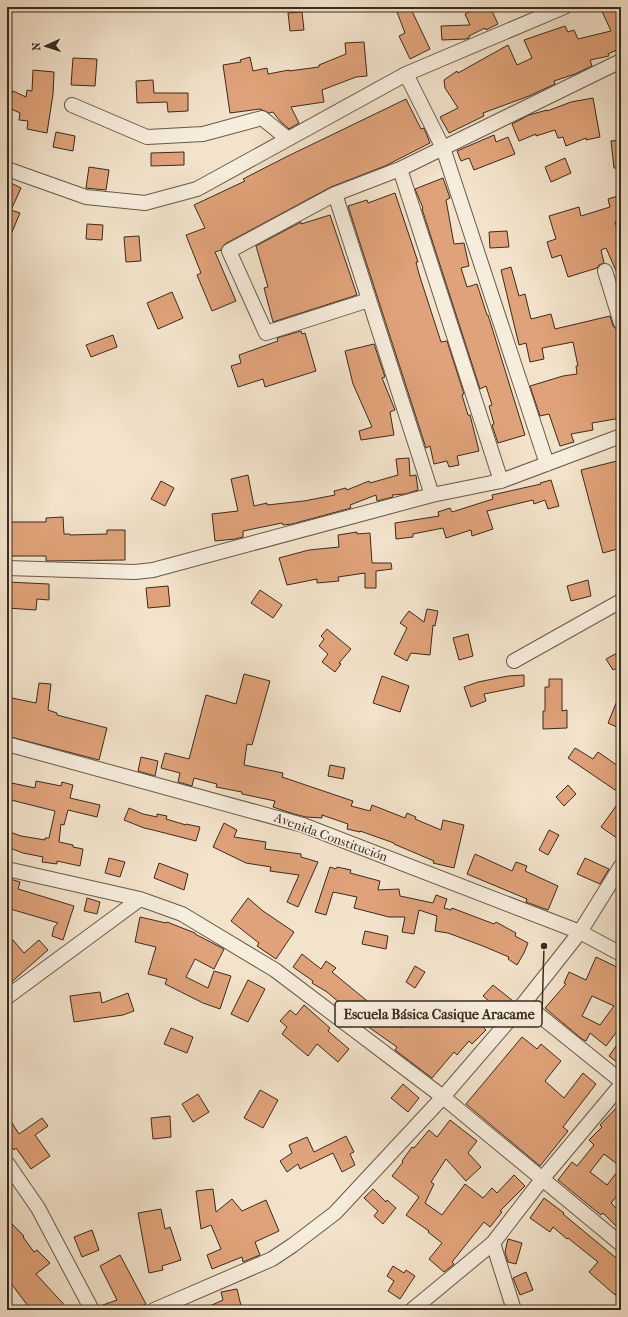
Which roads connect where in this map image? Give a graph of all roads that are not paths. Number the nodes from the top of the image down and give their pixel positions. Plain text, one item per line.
1 (564, 7) edge
2 (621, 61) edge
3 (406, 74) junction
4 (72, 105) dead end
5 (288, 139) junction
6 (443, 148) junction
7 (7, 169) edge
8 (400, 169) junction
9 (335, 194) junction
10 (605, 271) dead end
11 (369, 300) junction
12 (621, 323) edge
13 (621, 436) edge
14 (547, 464) junction
15 (502, 481) junction
16 (432, 495) junction
17 (7, 568) edge
18 (621, 601) edge
19 (514, 661) dead end
20 (7, 744) edge
21 (621, 866) edge
22 (7, 869) edge
23 (140, 899) junction
24 (580, 932) junction
25 (621, 954) edge
26 (7, 997) edge
27 (524, 1003) junction
28 (621, 1081) edge
29 (621, 1085) edge
30 (443, 1097) junction
31 (7, 1163) edge
32 (543, 1178) junction
33 (493, 1243) junction
34 (621, 1244) edge
35 (92, 1310) edge
36 (154, 1310) edge
37 (412, 1310) edge
38 (514, 1310) edge

1 - 3 street
2 - 6 street
3 - 5 street
3 - 6 street
4 - 5 street
5 - 7 street
6 - 8 street
6 - 14 street
8 - 9 street
8 - 15 street
9 - 11 street
9 - 11 street
10 - 12 street
11 - 16 street
13 - 14 street
14 - 15 street
15 - 16 street
16 - 17 street
18 - 19 street
20 - 24 street, Avenida Constitución
21 - 24 street
22 - 23 street
23 - 26 street
23 - 30 street
24 - 25 street, Avenida Constitución
24 - 27 street
27 - 28 street
27 - 30 street
29 - 32 street
30 - 32 street
30 - 36 street
31 - 35 street
32 - 33 street
32 - 34 street
33 - 37 street
33 - 38 street

